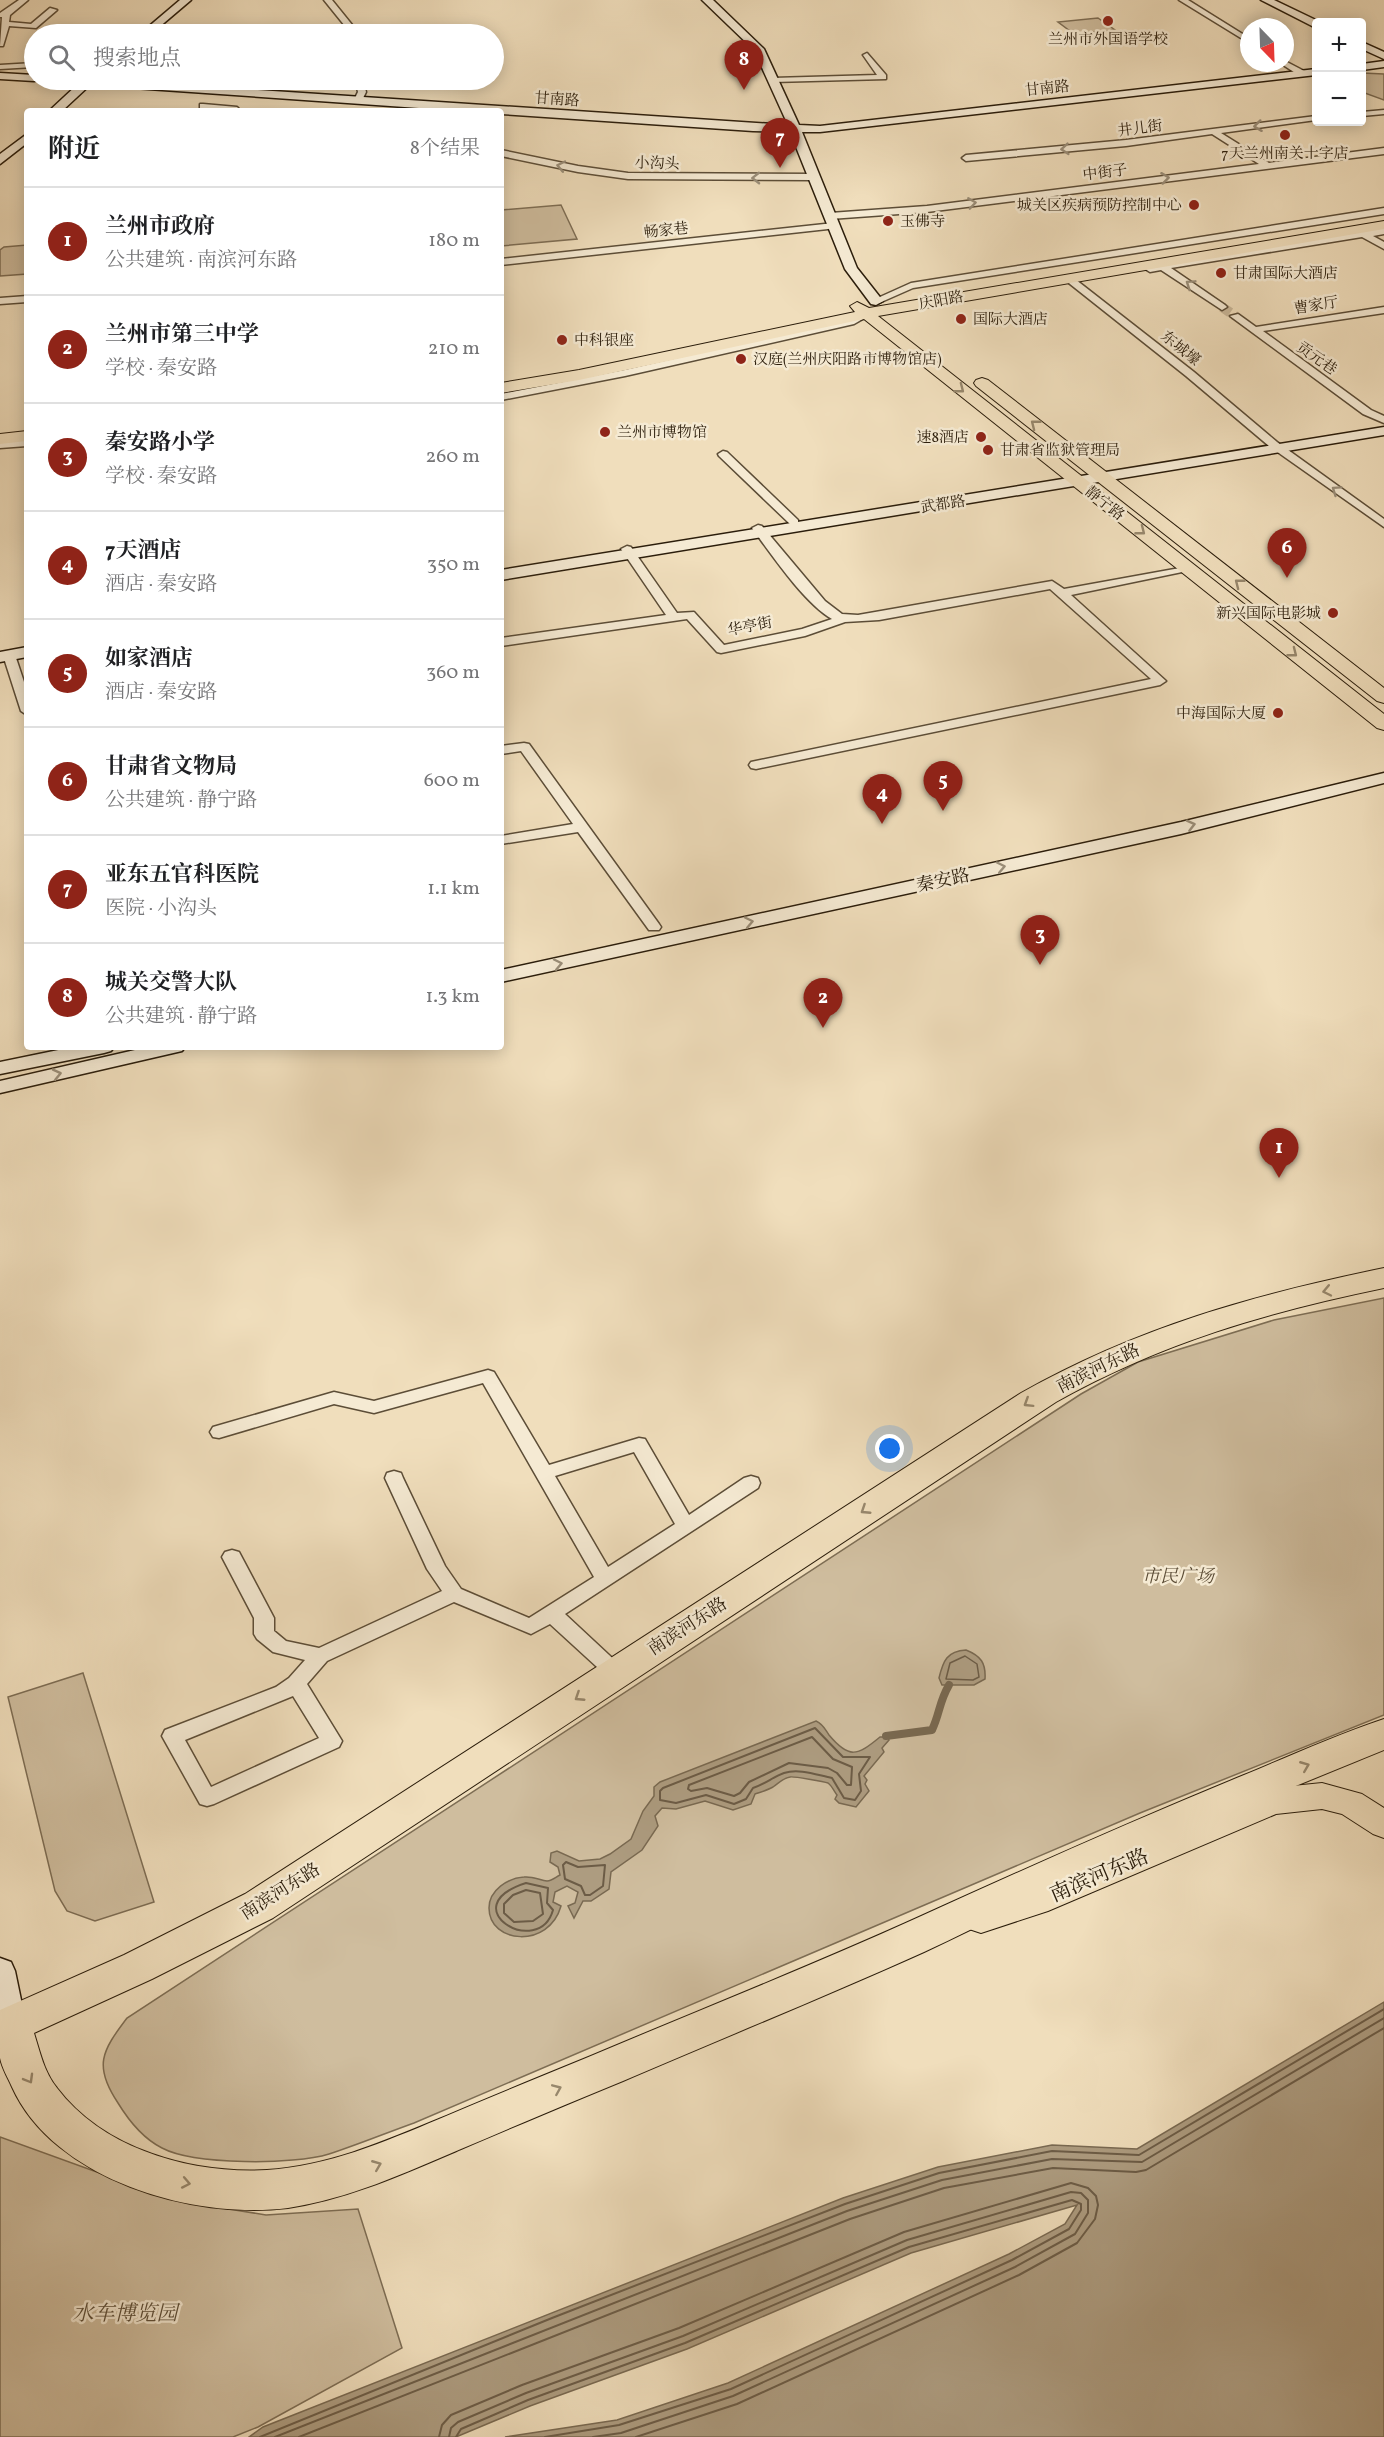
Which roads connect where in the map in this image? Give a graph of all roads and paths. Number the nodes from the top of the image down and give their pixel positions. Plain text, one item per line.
1 (24, 0) edge
2 (165, 0) edge
3 (328, 0) edge
4 (707, 0) edge
5 (1183, 0) edge
6 (1266, 0) edge
7 (1280, 0) edge
8 (179, 1) edge
9 (53, 10) dead end
10 (3, 14) edge
11 (1319, 18) edge
12 (1312, 22) edge
13 (6, 24) junction
14 (36, 24) edge
15 (150, 24) edge
16 (155, 24) edge
17 (347, 24) edge
18 (24, 25) edge
19 (1240, 35) edge
20 (1366, 41) edge
21 (0, 44) edge
22 (1366, 47) edge
23 (1384, 49) edge
24 (867, 55) dead end
25 (1384, 56) edge
26 (1384, 64) edge
27 (24, 66) edge
28 (1366, 66) edge
29 (0, 67) edge
30 (1294, 69) edge
31 (1312, 73) edge
32 (1303, 74) junction
33 (0, 76) edge
34 (24, 77) edge
35 (773, 80) junction
36 (78, 90) edge
37 (224, 90) edge
38 (362, 90) edge
39 (358, 100) junction
40 (203, 106) dead end
41 (58, 108) edge
42 (226, 108) edge
43 (471, 108) edge
44 (504, 110) edge
45 (1384, 112) edge
46 (1366, 114) edge
47 (1312, 119) edge
48 (795, 129) junction
49 (1214, 132) junction
50 (24, 140) edge
51 (1384, 151) edge
52 (504, 154) edge
53 (966, 158) dead end
54 (0, 160) edge
55 (1266, 165) junction
56 (814, 177) junction
57 (1384, 211) edge
58 (1384, 218) edge
59 (832, 221) junction
60 (1384, 225) edge
61 (1384, 231) edge
62 (1361, 232) junction
63 (1384, 246) edge
64 (504, 262) edge
65 (1160, 265) junction
66 (851, 269) junction
67 (1070, 280) junction
68 (24, 300) edge
69 (0, 301) edge
70 (882, 305) junction
71 (1222, 307) tunnel mouth
72 (860, 309) junction
73 (1384, 310) edge
74 (1235, 316) tunnel mouth
75 (907, 324) dead end
76 (1253, 330) junction
77 (972, 376) dead end
78 (504, 379) edge
79 (504, 388) edge
80 (504, 396) edge
81 (1384, 420) edge
82 (24, 426) edge
83 (1384, 426) edge
84 (0, 428) edge
85 (1384, 431) edge
86 (24, 436) edge
87 (0, 439) edge
88 (24, 443) edge
89 (0, 445) edge
90 (1276, 447) junction
91 (723, 454) dead end
92 (1100, 476) junction
93 (1075, 480) junction
94 (794, 522) junction
95 (1384, 524) edge
96 (760, 531) junction
97 (629, 552) junction
98 (1187, 568) junction
99 (504, 570) edge
100 (504, 574) edge
101 (1062, 594) junction
102 (673, 616) junction
103 (845, 618) junction
104 (504, 642) edge
105 (24, 647) edge
106 (24, 652) edge
107 (3, 654) edge
108 (1384, 697) edge
109 (24, 704) edge
110 (1384, 724) edge
111 (504, 750) edge
112 (756, 765) dead end
113 (1384, 768) edge
114 (1384, 778) edge
115 (581, 827) junction
116 (504, 840) edge
117 (654, 927) junction
118 (504, 959) edge
119 (504, 975) edge
120 (89, 1050) edge
121 (162, 1050) edge
122 (0, 1068) edge
123 (0, 1087) edge
124 (1384, 1278) edge
125 (219, 1432) dead end
126 (544, 1473) junction
127 (394, 1478) dead end
128 (751, 1483) dead end
129 (686, 1526) junction
130 (232, 1557) dead end
131 (605, 1578) junction
132 (454, 1594) junction
133 (551, 1613) junction
134 (320, 1656) junction
135 (616, 1673) junction
136 (296, 1683) junction
137 (1384, 1734) edge
138 (1384, 1825) edge
139 (887, 1950) junction
140 (0, 1971) edge
141 (5, 2026) edge

1 - 10 street
2 - 8 main road
3 - 17 street
4 - 35 main road
5 - 19 street
6 - 12 main road
7 - 11 main road
8 - 15 main road
8 - 16 main road
9 - 14 street
10 - 13 street
13 - 18 street
13 - 21 street
20 - 23 main road
22 - 25 main road
24 - 35 street
26 - 28 main road
27 - 29 street
30 - 32 street
31 - 32 main road, 甘南路
32 - 48 main road, 甘南路
33 - 34 main road
35 - 48 main road
36 - 41 main road
37 - 39 main road, 甘南路
38 - 39 street
39 - 43 main road, 甘南路
40 - 42 street
44 - 48 main road, 甘南路
45 - 46 street
47 -> 49 street, 井儿街
48 - 56 main road
49 -> 53 street, 井儿街
49 - 55 street
50 - 54 main road
51 - 55 street, 中街子
56 -> 52 street, 小沟头
59 -> 55 street, 中街子
56 - 59 main road
57 - 70 street
58 - 70 main road, 庆阳路
59 - 64 street, 畅家巷
59 - 66 main road
60 - 62 main road, 庆阳路
61 - 62 street
62 - 63 street
62 - 65 main road, 庆阳路
65 - 67 main road, 庆阳路
71 -> 65 street
66 - 70 main road
66 - 72 main road
67 - 70 main road, 庆阳路
67 - 90 street, 东城壕
68 - 69 street
70 - 72 main road, 庆阳路
70 - 75 main road
72 - 78 main road, 庆阳路
72 - 79 main road, 庆阳路
72 - 80 street
72 -> 93 main road, 静宁路
73 - 76 street, 曹家厅
74 - 76 street, 贡元巷
76 - 81 street, 贡元巷
92 -> 77 main road, 静宁路
82 - 84 main road
83 - 90 main road, 武都路
85 - 90 main road, 武都路
86 - 87 main road
88 - 89 street
90 - 92 main road, 武都路
95 -> 90 street, 东城壕
91 - 94 street
92 - 93 main road, 武都路
108 -> 92 main road, 静宁路
93 - 94 main road, 武都路
93 - 96 main road, 武都路
93 -> 98 main road, 静宁路
94 - 96 main road, 武都路
96 - 97 main road, 武都路
96 - 103 street
97 - 99 main road, 武都路
97 - 100 main road, 武都路
97 - 102 street
98 - 101 street
98 -> 110 main road, 静宁路
101 - 103 street
101 - 112 street
102 - 103 street, 华亭街
102 - 104 street, 华亭街
105 - 107 main road
106 - 107 main road
107 - 109 street
111 - 115 street
113 - 117 main road, 秦安路
119 -> 114 main road, 秦安路
115 - 116 street
115 - 117 street
117 - 118 main road, 秦安路
120 - 122 main road
123 -> 121 main road
124 -> 135 highway, 南滨河东路
125 - 126 street
126 - 129 street
126 - 131 street
127 - 132 street
128 - 129 street
129 - 131 street
130 - 134 street
131 - 133 street
132 - 133 street
132 - 134 street
133 - 135 street
134 - 136 street
135 -> 141 highway, 南滨河东路
136 - 136 street
139 -> 137 highway, 南滨河东路
138 - 139 main road, 南滨河东路
141 -> 139 highway, 南滨河东路
140 - 141 main road

